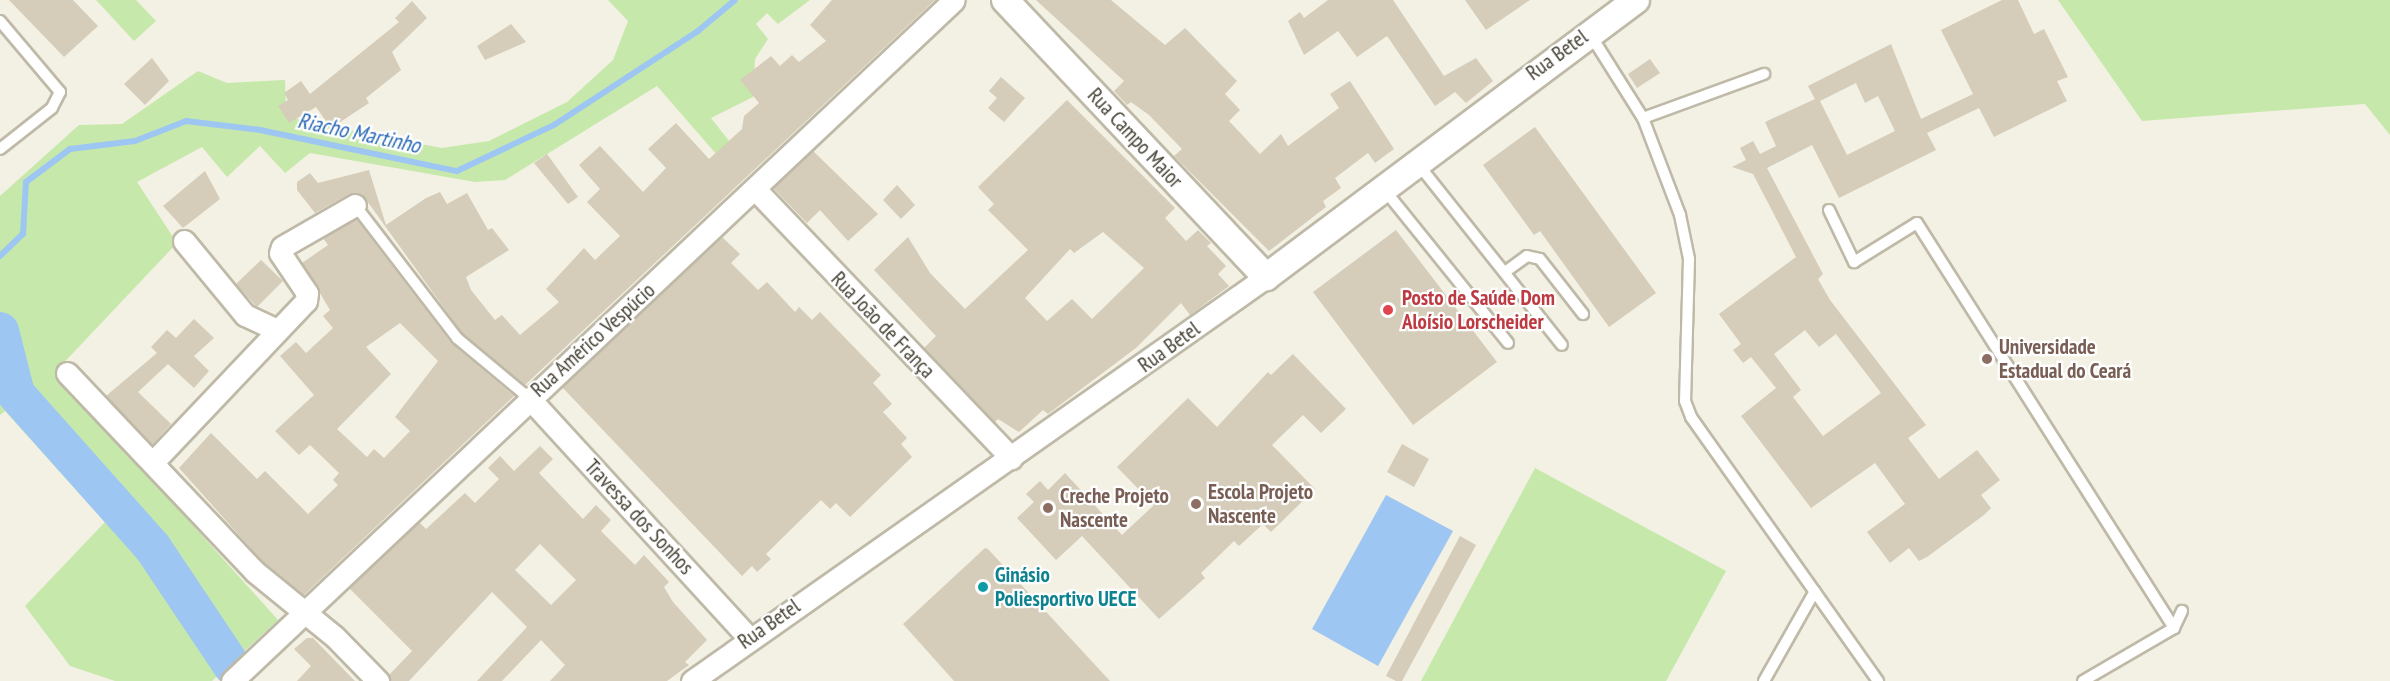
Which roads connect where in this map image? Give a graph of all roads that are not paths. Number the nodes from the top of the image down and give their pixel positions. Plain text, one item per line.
1 (954, 0) edge
2 (1005, 0) edge
3 (1636, 0) edge
4 (0, 21) edge
5 (1588, 32) junction
6 (1764, 74) dead end
7 (1643, 118) junction
8 (0, 149) edge
9 (1415, 160) junction
10 (1381, 186) junction
11 (757, 191) junction
12 (355, 205) joint
13 (1829, 210) dead end
14 (184, 241) dead end
15 (1505, 272) junction
16 (1266, 277) junction
17 (1583, 314) dead end
18 (274, 329) junction
19 (1508, 343) dead end
20 (1562, 345) dead end
21 (67, 373) dead end
22 (528, 398) junction
23 (1011, 458) junction
24 (155, 460) junction
25 (1815, 591) junction
26 (2182, 611) dead end
27 (304, 613) junction
28 (2174, 628) junction
29 (748, 637) junction
30 (232, 681) edge
31 (378, 681) edge
32 (692, 681) edge
33 (1764, 681) edge
34 (1878, 681) edge
35 (2083, 681) edge

1 - 11 street, Rua Américo Vespúcio
2 - 16 street, Rua Campo Maior
3 - 5 street, Rua Betel
4 - 8 lane
5 - 7 lane
5 - 9 street, Rua Betel
6 - 7 lane
7 - 25 lane
9 - 10 street, Rua Betel
9 - 15 lane
10 - 16 street, Rua Betel
10 - 19 lane
11 - 22 street, Rua Américo Vespúcio
11 - 23 street, Rua João de França
12 - 18 street
12 - 22 lane
13 - 28 lane
14 - 18 street
15 - 17 lane
15 - 20 lane
16 - 23 street, Rua Betel
18 - 24 street
21 - 24 street
22 - 27 street, Rua Américo Vespúcio
22 - 29 street, Travessa dos Sonhos
23 - 29 street, Rua Betel
24 - 27 street
25 - 33 lane
25 - 34 lane
26 - 28 lane
27 - 30 street, Rua Américo Vespúcio
27 - 31 street
28 - 35 lane
29 - 32 street, Rua Betel

